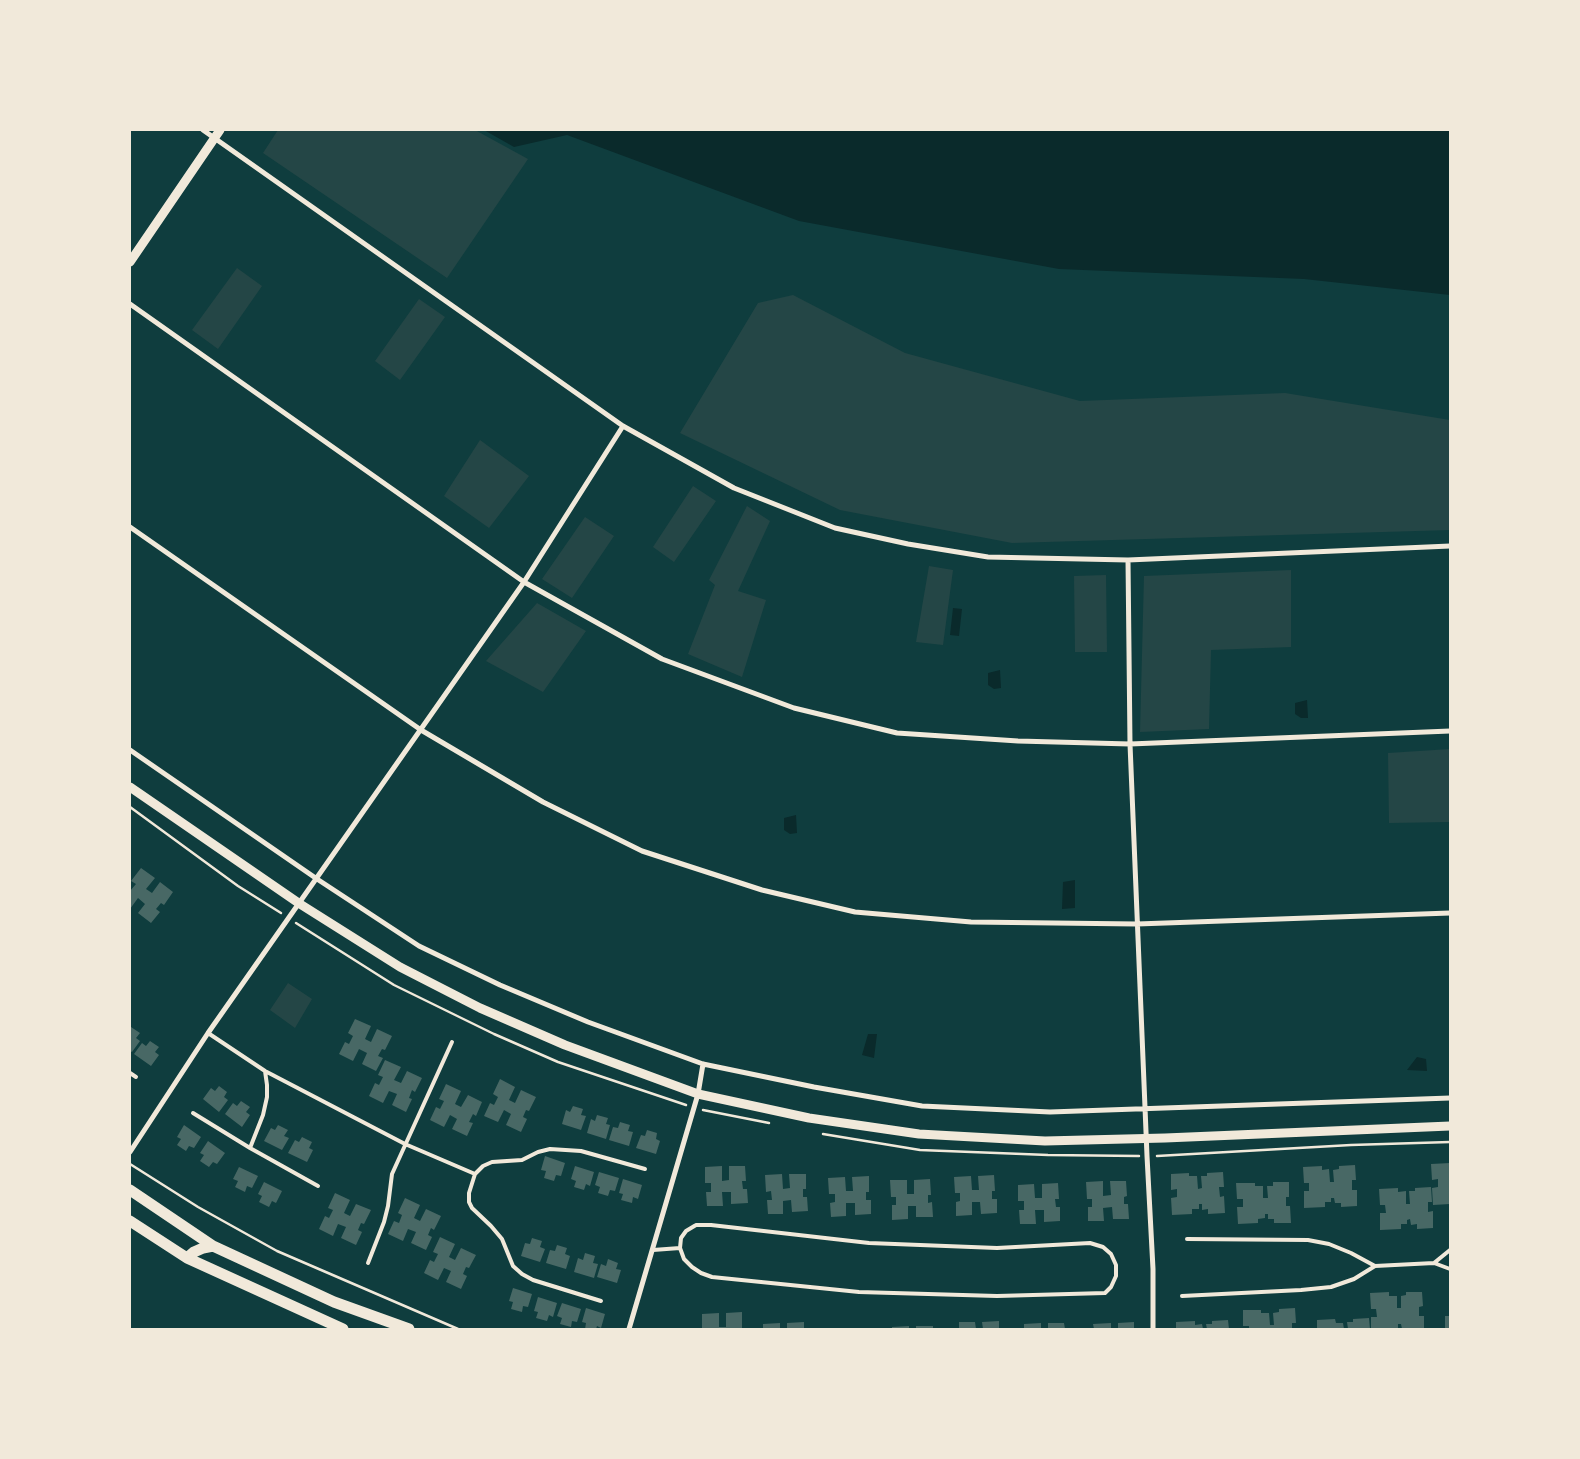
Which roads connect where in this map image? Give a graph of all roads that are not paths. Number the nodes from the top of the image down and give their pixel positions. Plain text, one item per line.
1 (202, 130) edge
2 (220, 130) edge
3 (215, 138) junction
4 (130, 262) edge
5 (130, 304) edge
6 (623, 426) junction
7 (130, 527) edge
8 (1450, 546) edge
9 (1128, 560) junction
10 (524, 582) junction
11 (422, 730) junction
12 (1450, 732) edge
13 (1130, 744) junction
14 (130, 750) edge
15 (130, 786) edge
16 (317, 879) junction
17 (300, 904) junction
18 (1450, 913) edge
19 (1137, 924) junction
20 (208, 1033) junction
21 (452, 1042) dead end
22 (703, 1064) junction
23 (265, 1071) junction
24 (130, 1073) edge
25 (136, 1077) dead end
26 (698, 1094) junction
27 (1450, 1098) edge
28 (1146, 1110) junction
29 (193, 1113) dead end
30 (1450, 1126) edge
31 (1146, 1139) junction
32 (405, 1144) junction
33 (250, 1148) junction
34 (130, 1152) edge
35 (645, 1169) dead end
36 (475, 1174) junction
37 (318, 1186) dead end
38 (130, 1190) edge
39 (130, 1221) edge
40 (1187, 1239) dead end
41 (213, 1246) junction
42 (680, 1248) junction
43 (653, 1250) junction
44 (1450, 1250) edge
45 (187, 1258) junction
46 (368, 1263) dead end
47 (1434, 1263) junction
48 (1375, 1266) junction
49 (1450, 1269) edge
50 (1182, 1296) dead end
51 (601, 1302) dead end
52 (343, 1329) edge
53 (409, 1329) edge
54 (630, 1329) edge
55 (1153, 1329) edge

1 - 3 street
2 - 3 street
3 - 4 street
3 - 6 street
5 - 10 street
6 - 9 street
6 - 10 street
7 - 11 street
8 - 9 street
9 - 13 street
10 - 11 street
10 - 13 street
11 - 16 street
11 - 19 street
12 - 13 street
13 - 19 street
14 - 16 street
15 - 17 street
16 - 17 street
16 - 22 street
17 - 20 street
17 - 26 street
18 - 19 street
19 - 28 street
20 - 23 lane
20 - 34 street
21 - 32 lane
22 - 26 street
22 - 28 street
23 - 32 lane
23 - 33 lane
24 - 25 lane
26 - 31 street
26 - 43 street
27 - 28 street
28 - 31 street
29 - 33 lane
30 - 31 street
31 - 55 street
32 - 36 lane
32 - 46 lane
33 - 37 lane
35 - 36 lane
36 - 51 lane
38 - 41 main road
39 - 45 main road
40 - 48 lane
41 - 45 main road
41 - 53 main road
42 - 42 lane
42 - 43 lane
43 - 54 street
44 - 47 lane
45 - 52 main road
47 - 48 lane
47 - 49 lane
48 - 50 lane

